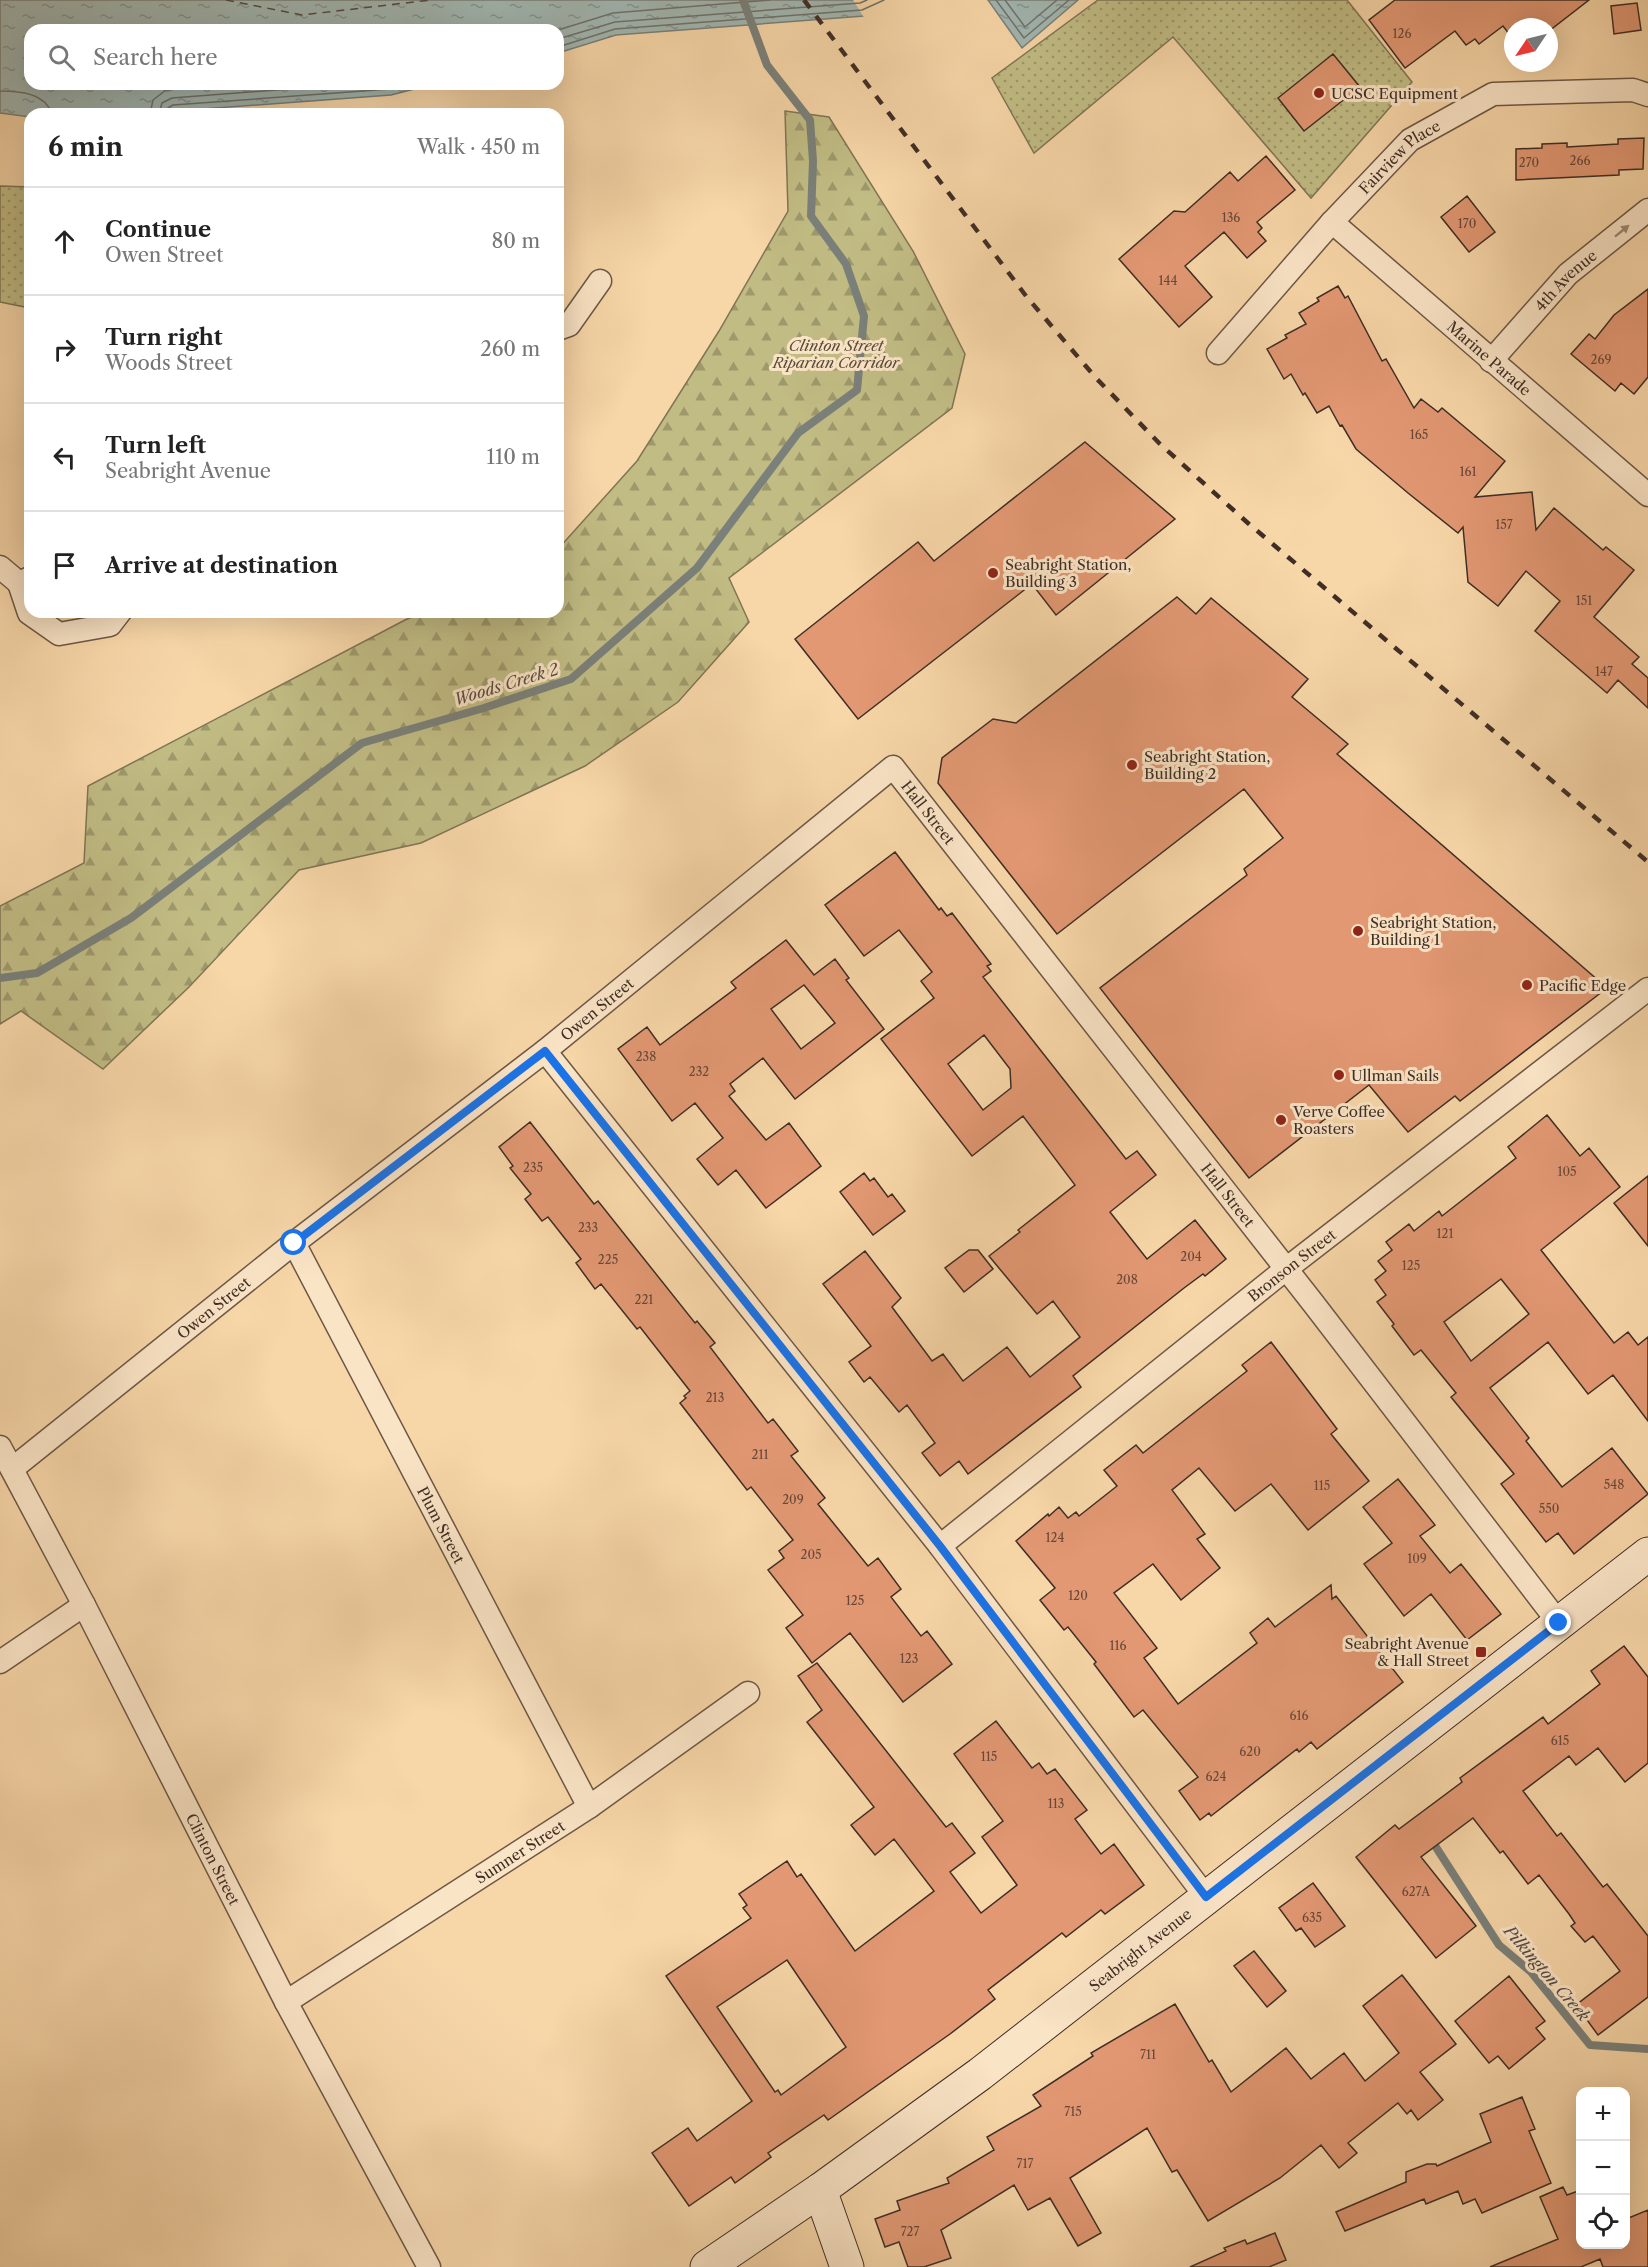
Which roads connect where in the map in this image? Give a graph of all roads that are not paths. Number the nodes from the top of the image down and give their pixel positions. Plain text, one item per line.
1 (1648, 95) edge
2 (1648, 210) edge
3 (1332, 222) junction
4 (600, 281) dead end
5 (564, 327) edge
6 (1218, 353) dead end
7 (1491, 361) junction
8 (1648, 495) edge
9 (0, 567) edge
10 (24, 580) edge
11 (36, 618) edge
12 (115, 618) edge
13 (893, 767) joint
14 (1648, 989) edge
15 (545, 1051) junction
16 (294, 1243) junction
17 (1286, 1269) junction
18 (0, 1447) edge
19 (12, 1469) junction
20 (940, 1546) junction
21 (1648, 1554) edge
22 (84, 1605) junction
23 (1559, 1623) junction
24 (0, 1662) edge
25 (748, 1694) dead end
26 (589, 1807) junction
27 (1206, 1897) junction
28 (286, 2002) junction
29 (820, 2190) junction
30 (429, 2267) edge
31 (707, 2267) edge
32 (847, 2267) edge

1 - 3 street, Fairview Place
7 -> 2 street, 4th Avenue
3 - 6 street, Fairview Place
3 - 7 street, Marine Parade
4 - 5 street
7 - 8 street, Marine Parade
9 - 10 street
11 - 12 street
13 - 15 street, Owen Street
13 - 17 street, Hall Street
14 - 17 street, Bronson Street
15 - 16 street, Owen Street
15 - 20 street
16 - 19 street, Owen Street
16 - 26 street, Plum Street
17 - 20 street, Bronson Street
17 - 23 street, Hall Street
18 - 19 street, Clinton Street
19 - 22 street, Clinton Street
20 - 27 street
21 - 23 main road, Seabright Avenue
22 - 24 street
22 - 28 street, Clinton Street
23 - 27 main road, Seabright Avenue
25 - 26 street, Sumner Street
26 - 28 street, Sumner Street
27 - 29 main road, Seabright Avenue
28 - 30 street, Clinton Street
29 - 31 main road, Seabright Avenue
29 - 32 main road

